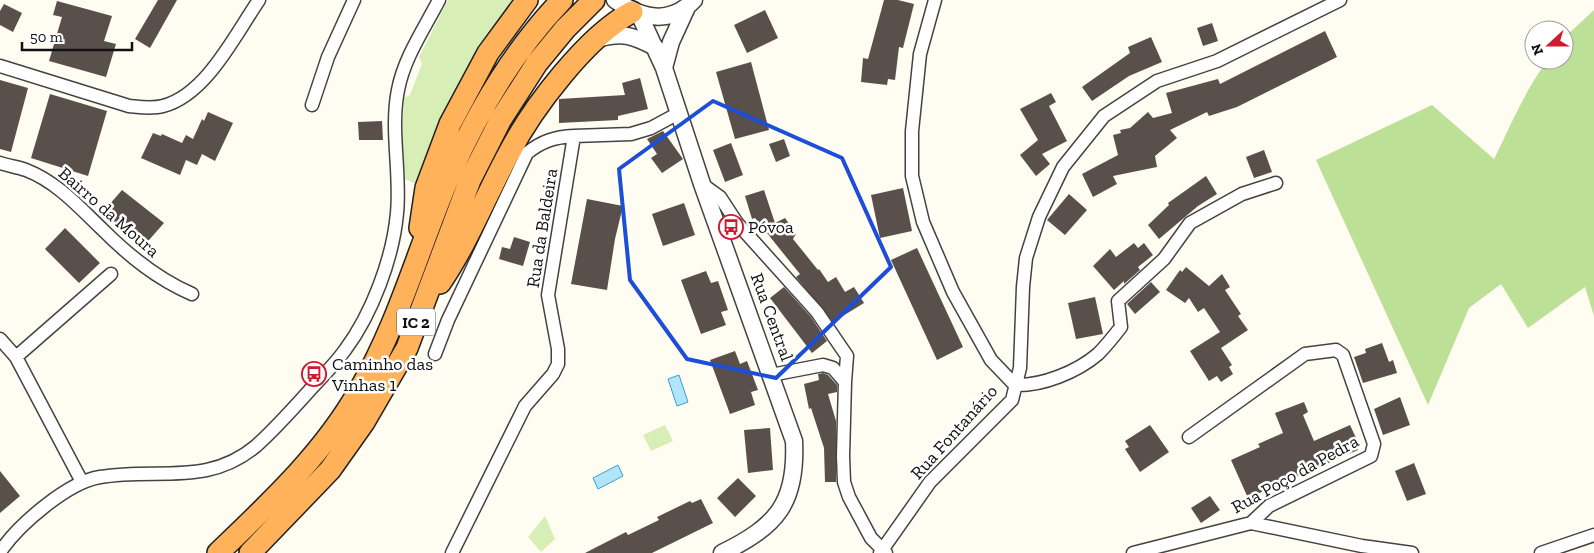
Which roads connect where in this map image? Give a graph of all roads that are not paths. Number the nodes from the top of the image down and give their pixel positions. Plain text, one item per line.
1 (259, 0) edge
2 (354, 0) edge
3 (439, 0) edge
4 (527, 0) edge
5 (562, 0) edge
6 (594, 0) edge
7 (935, 0) edge
8 (1340, 0) edge
9 (690, 3) edge
10 (629, 9) edge
11 (595, 39) junction
12 (655, 48) junction
13 (0, 66) edge
14 (664, 68) junction
15 (312, 105) dead end
16 (677, 114) junction
17 (574, 136) junction
18 (0, 163) edge
19 (1276, 182) dead end
20 (702, 184) junction
21 (414, 267) junction
22 (111, 274) dead end
23 (192, 294) dead end
24 (421, 310) junction
25 (0, 339) edge
26 (435, 354) dead end
27 (16, 357) junction
28 (771, 375) junction
29 (845, 382) junction
30 (1014, 385) junction
31 (1189, 437) dead end
32 (82, 482) junction
33 (1251, 523) junction
34 (1594, 535) edge
35 (0, 552) edge
36 (883, 552) edge
37 (218, 553) edge
38 (250, 553) edge
39 (452, 553) edge
40 (722, 553) edge
41 (1133, 553) edge
42 (1412, 553) edge
43 (1541, 553) edge

1 - 13 street
2 - 15 street
3 - 32 street
4 - 21 highway
5 - 21 highway, IC 2
6 - 24 highway, IC 2
7 - 30 street
8 - 30 street, Rua Fontanário
9 - 10 street
9 - 14 street
10 - 11 highway
10 - 12 street, Rua Central
11 - 12 street
11 - 24 highway
12 - 14 street, Rua Central
14 - 16 street, Rua Central
16 - 17 street
16 - 20 street, Rua Central
17 - 26 street
17 - 39 street, Rua da Baldeira
18 - 23 street, Bairro da Moura
19 - 30 street
20 - 28 street, Rua Central
20 - 29 street
21 - 37 highway, IC 2
22 - 27 street
24 - 38 highway, IC 2
25 - 27 street
27 - 32 street
28 - 29 street
28 - 40 street, Rua Central
29 - 36 street
30 - 36 street, Rua Fontanário
31 - 33 street, Rua Poço da Pedra
32 - 35 street
33 - 41 street, Rua Poço da Pedra
33 - 42 street
34 - 43 street

